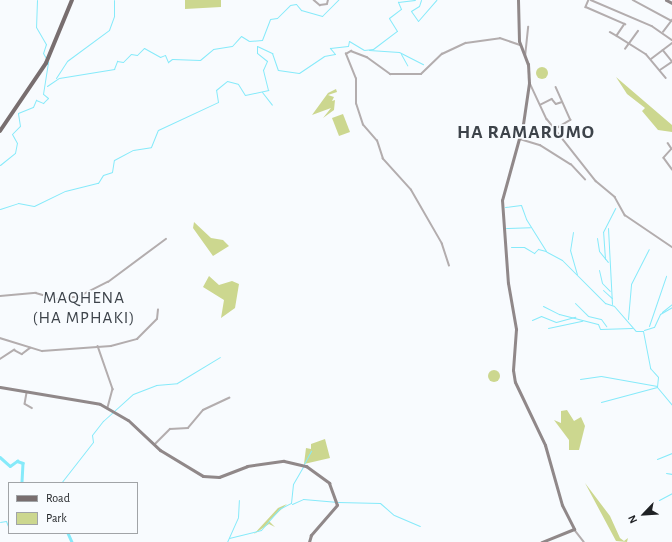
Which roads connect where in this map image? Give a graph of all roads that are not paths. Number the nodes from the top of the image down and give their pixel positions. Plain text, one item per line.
1 (72, 0) edge
2 (314, 0) edge
3 (328, 0) edge
4 (518, 0) edge
5 (590, 0) edge
6 (633, 0) edge
7 (666, 0) edge
8 (672, 3) edge
9 (672, 20) edge
10 (528, 27) dead end
11 (638, 31) dead end
12 (610, 32) dead end
13 (663, 32) junction
14 (617, 36) junction
15 (672, 41) edge
16 (629, 43) junction
17 (520, 45) junction
18 (625, 49) dead end
19 (663, 50) junction
20 (525, 57) junction
21 (651, 59) junction
22 (672, 61) edge
23 (660, 70) junction
24 (666, 78) dead end
25 (529, 83) junction
26 (556, 87) dead end
27 (562, 102) junction
28 (540, 105) junction
29 (556, 130) junction
30 (0, 131) edge
31 (519, 138) junction
32 (668, 143) dead end
33 (672, 149) edge
34 (672, 169) edge
35 (585, 179) dead end
36 (166, 239) dead end
37 (672, 247) edge
38 (449, 266) dead end
39 (0, 296) edge
40 (158, 310) dead end
41 (0, 338) edge
42 (98, 346) junction
43 (30, 348) junction
44 (0, 359) edge
45 (0, 386) edge
46 (27, 393) junction
47 (229, 398) dead end
48 (32, 408) dead end
49 (108, 408) junction
50 (153, 445) junction
51 (574, 529) junction
52 (309, 542) edge
53 (542, 542) edge
54 (584, 542) edge

1 - 30 main road
2 - 3 street
4 - 17 street
5 - 13 street
5 - 14 street
6 - 9 street
7 - 8 street
9 - 13 street
10 - 20 street
11 - 16 street
12 - 14 street
13 - 15 street
14 - 16 street
15 - 19 street
16 - 18 street
16 - 21 street
17 - 20 street
17 - 38 street
19 - 21 street
19 - 22 street
20 - 25 street
21 - 23 street
22 - 23 street
23 - 24 street
25 - 28 street
25 - 31 street
26 - 27 street
27 - 28 street
27 - 29 street
28 - 29 street
29 - 37 street
31 - 35 street
31 - 51 street
32 - 33 street
33 - 34 street
36 - 39 street
40 - 42 street
41 - 43 street
42 - 43 street
42 - 49 street
43 - 44 street
45 - 46 street
46 - 48 street
46 - 49 street
47 - 50 street
49 - 50 street
50 - 52 street
51 - 53 street
51 - 54 street

